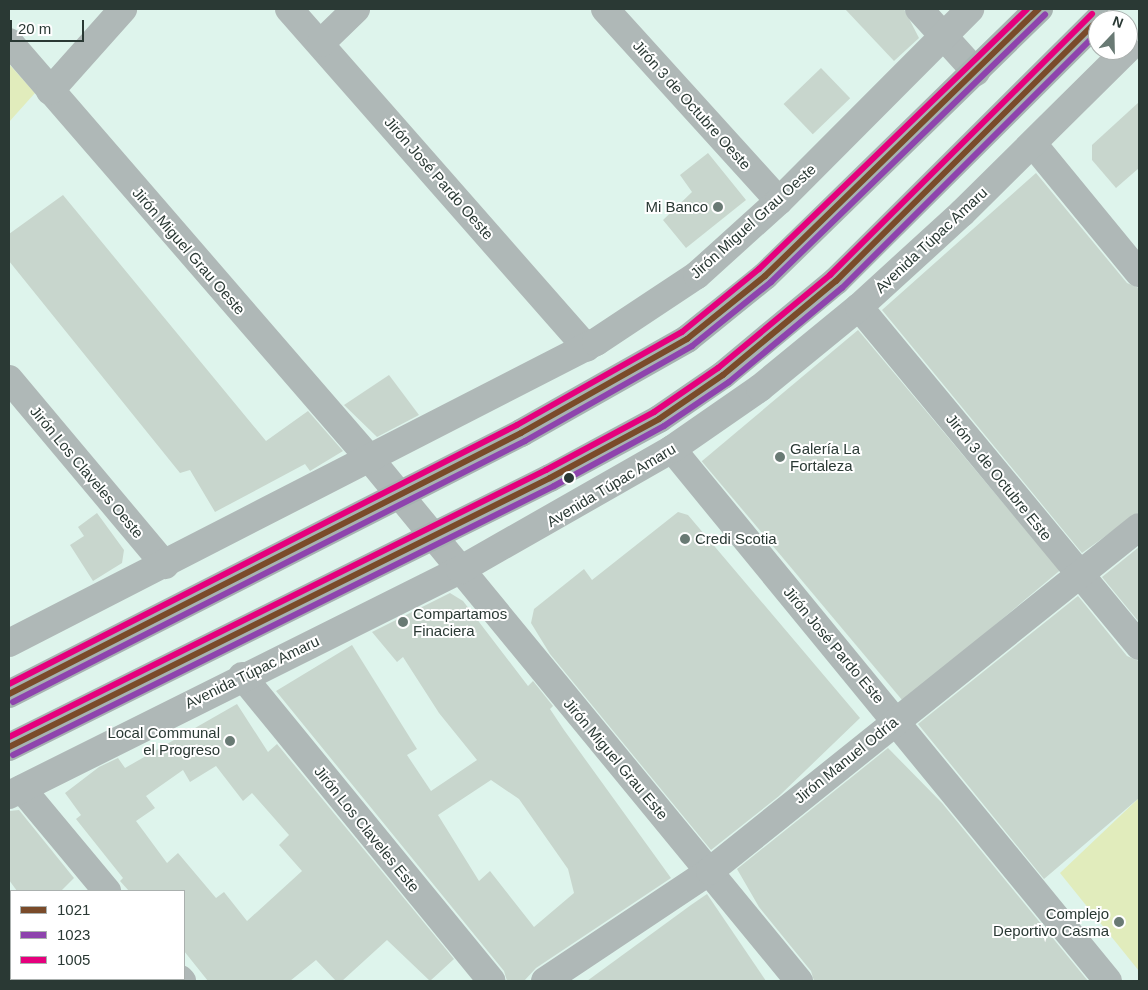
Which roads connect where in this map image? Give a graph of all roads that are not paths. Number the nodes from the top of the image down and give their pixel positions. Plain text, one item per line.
1 (123, 9) edge
2 (356, 9) edge
3 (605, 9) edge
4 (919, 9) edge
5 (970, 9) edge
6 (1039, 9) edge
7 (295, 11) edge
8 (1088, 30) edge
9 (944, 37) junction
10 (9, 42) edge
11 (322, 43) junction
12 (1118, 60) edge
13 (976, 72) junction
14 (50, 91) junction
15 (1033, 144) junction
16 (780, 201) junction
17 (1139, 273) edge
18 (859, 307) junction
19 (587, 348) junction
20 (9, 379) edge
21 (672, 449) junction
22 (370, 459) junction
23 (398, 494) junction
24 (1139, 527) edge
25 (432, 537) junction
26 (165, 565) junction
27 (460, 570) junction
28 (1080, 577) junction
29 (9, 643) edge
30 (1139, 646) edge
31 (242, 676) junction
32 (9, 694) edge
33 (896, 719) junction
34 (9, 747) edge
35 (15, 792) edge
36 (710, 871) junction
37 (106, 890) edge
38 (492, 981) edge
39 (545, 981) edge
40 (799, 981) edge
41 (1108, 981) edge

1 - 14 street
2 - 11 street
3 - 16 street, Jirón 3 de Octubre Oeste
4 - 9 street
5 - 9 street, Jirón Miguel Grau Oeste
6 - 13 highway
7 - 11 street, Jirón José Pardo Oeste
8 - 25 highway
9 - 13 street
9 - 16 street, Jirón Miguel Grau Oeste
10 - 14 street, Jirón Miguel Grau Oeste
11 - 19 street, Jirón José Pardo Oeste
12 - 15 street, Avenida Túpac Amaru
13 - 23 highway
14 - 22 street, Jirón Miguel Grau Oeste
15 - 17 street
15 - 18 street, Avenida Túpac Amaru
16 - 19 street, Jirón Miguel Grau Oeste
18 - 21 street, Avenida Túpac Amaru
18 - 28 street, Jirón 3 de Octubre Este
19 - 22 street, Jirón Miguel Grau Oeste
20 - 26 street, Jirón Los Claveles Oeste
21 - 27 street, Avenida Túpac Amaru
21 - 33 street, Jirón José Pardo Este
22 - 23 street, Jirón Miguel Grau Oeste
22 - 26 street, Jirón Miguel Grau Oeste
23 - 25 street, Jirón Miguel Grau Oeste
23 - 32 highway
24 - 28 street, Jirón Manuel Odría
25 - 27 street, Jirón Miguel Grau Este
25 - 34 highway
26 - 29 street, Jirón Miguel Grau Oeste
27 - 31 street, Avenida Túpac Amaru
27 - 36 street, Jirón Miguel Grau Este
28 - 30 street, Jirón 3 de Octubre Este
28 - 33 street, Jirón Manuel Odría
31 - 35 street, Avenida Túpac Amaru
31 - 38 street, Jirón Los Claveles Este
33 - 36 street, Jirón Manuel Odría
33 - 41 street, Jirón José Pardo Este
35 - 37 street
36 - 39 street, Jirón Manuel Odría
36 - 40 street, Jirón Miguel Grau Este

